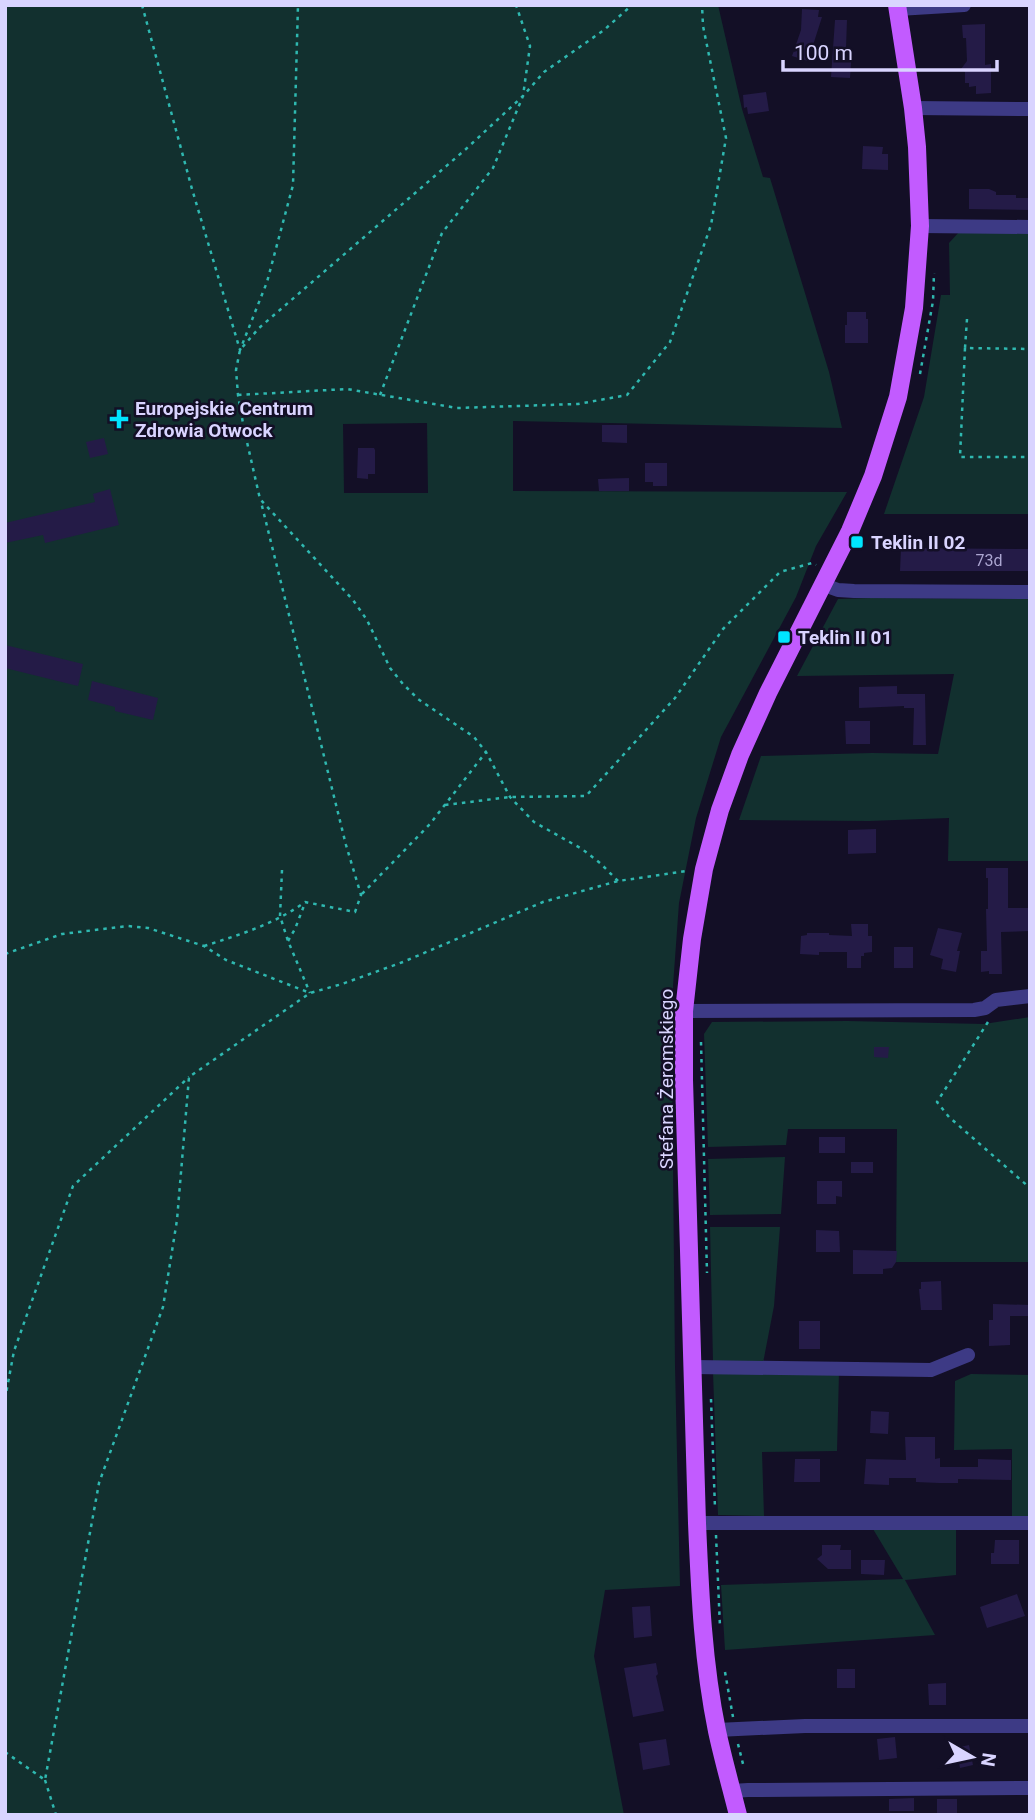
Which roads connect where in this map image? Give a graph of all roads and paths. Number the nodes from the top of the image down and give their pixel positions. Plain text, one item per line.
1 (142, 5) edge
2 (298, 5) edge
3 (516, 5) edge
4 (632, 5) edge
5 (702, 5) edge
6 (964, 5) edge
7 (898, 7) edge
8 (523, 96) junction
9 (913, 108) junction
10 (1030, 109) edge
11 (920, 226) junction
12 (1030, 227) edge
13 (934, 264) dead end
14 (967, 319) dead end
15 (965, 348) junction
16 (1030, 349) edge
17 (240, 350) junction
18 (919, 377) dead end
19 (238, 395) junction
20 (380, 395) junction
21 (1030, 457) edge
22 (260, 499) junction
23 (827, 578) junction
24 (1030, 592) edge
25 (486, 752) junction
26 (510, 797) junction
27 (445, 805) junction
28 (704, 869) junction
29 (282, 870) dead end
30 (618, 881) junction
31 (360, 895) junction
32 (305, 902) junction
33 (280, 916) junction
34 (288, 941) junction
35 (204, 946) junction
36 (5, 954) edge
37 (310, 993) junction
38 (1030, 996) edge
39 (684, 1011) junction
40 (989, 1022) dead end
41 (701, 1037) dead end
42 (189, 1077) junction
43 (1030, 1188) edge
44 (707, 1274) dead end
45 (968, 1355) dead end
46 (693, 1367) junction
47 (710, 1392) dead end
48 (5, 1399) edge
49 (715, 1522) junction
50 (697, 1523) junction
51 (1030, 1523) edge
52 (720, 1636) dead end
53 (723, 1661) dead end
54 (1030, 1726) edge
55 (726, 1729) junction
56 (5, 1752) edge
57 (45, 1780) junction
58 (1030, 1788) edge
59 (740, 1791) junction
60 (56, 1815) edge
61 (738, 1815) edge

1 - 17 path
2 - 17 path
3 - 8 path
4 - 8 path
5 - 20 path
6 - 7 lane
7 - 9 main road, Stefana Żeromskiego
8 - 17 path
8 - 20 path
9 - 10 lane
9 - 11 main road, Stefana Żeromskiego
11 - 12 lane
11 - 23 main road, Stefana Żeromskiego
13 - 18 path
14 - 15 path
15 - 16 path
15 - 21 path
17 - 19 path
19 - 20 path
19 - 22 path
22 - 25 path
22 - 31 path
23 - 24 lane
23 - 26 path
23 - 28 main road, Stefana Żeromskiego
25 - 26 path
25 - 27 path
26 - 27 path
26 - 30 path
27 - 31 path
28 - 30 path
28 - 39 main road, Stefana Żeromskiego
29 - 33 path
30 - 37 path
31 - 32 path
32 - 33 path
32 - 34 path
33 - 34 path
33 - 35 path
34 - 37 path
35 - 36 path
35 - 37 path
37 - 42 path
38 - 39 lane
39 - 46 main road, Stefana Żeromskiego
40 - 43 path
41 - 44 path
42 - 48 path
42 - 57 path
45 - 46 lane
46 - 50 main road, Stefana Żeromskiego
47 - 49 path
49 - 50 lane
49 - 51 lane
49 - 52 path
50 - 55 main road, Stefana Żeromskiego
53 - 55 path
54 - 55 lane
55 - 59 main road, Stefana Żeromskiego
55 - 59 path
56 - 57 path
57 - 60 path
58 - 59 lane
59 - 61 main road, Stefana Żeromskiego

